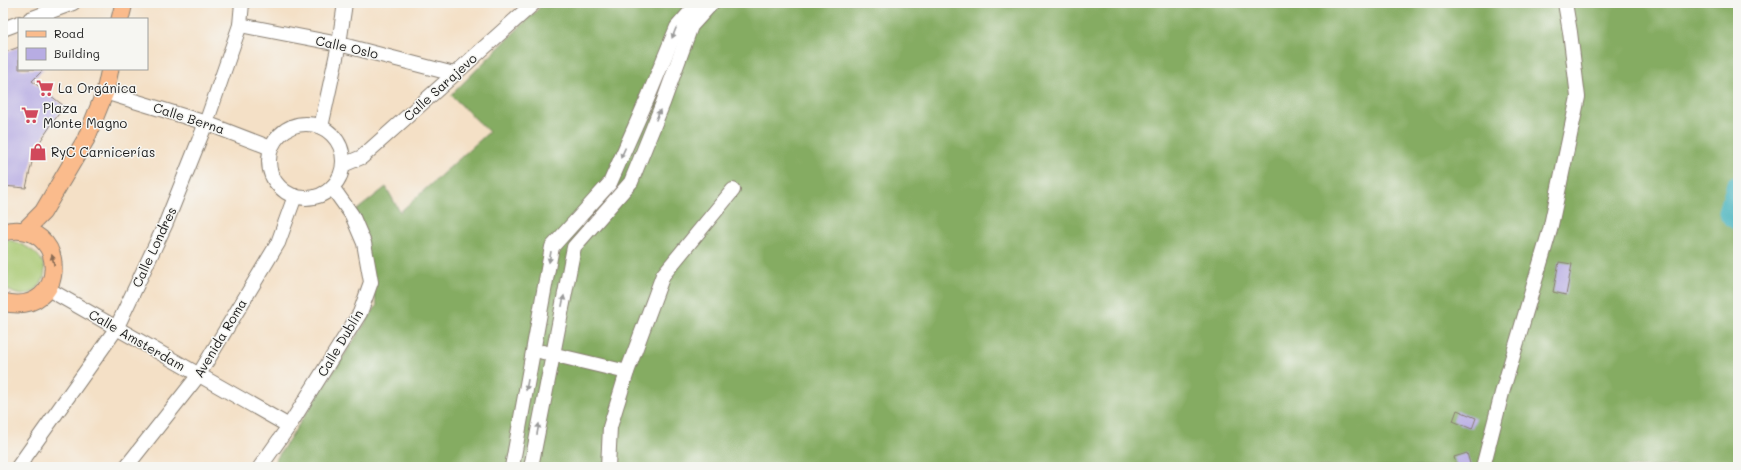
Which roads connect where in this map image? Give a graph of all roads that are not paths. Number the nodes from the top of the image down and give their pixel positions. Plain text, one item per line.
1 (73, 3) edge
2 (124, 3) edge
3 (242, 3) edge
4 (345, 3) edge
5 (534, 3) edge
6 (698, 3) edge
7 (712, 3) edge
8 (1565, 3) edge
9 (56, 6) edge
10 (32, 18) edge
11 (120, 18) edge
12 (18, 23) edge
13 (240, 25) junction
14 (3, 29) edge
15 (339, 44) junction
16 (110, 70) edge
17 (454, 74) junction
18 (654, 82) junction
19 (669, 87) junction
20 (105, 92) junction
21 (206, 123) junction
22 (321, 127) junction
23 (271, 148) junction
24 (343, 164) junction
25 (332, 187) junction
26 (733, 190) dead end
27 (295, 196) junction
28 (43, 212) junction
29 (25, 230) junction
30 (3, 232) edge
31 (41, 238) junction
32 (48, 289) junction
33 (3, 303) edge
34 (116, 329) junction
35 (534, 351) junction
36 (553, 354) junction
37 (627, 372) junction
38 (198, 376) junction
39 (289, 426) junction
40 (18, 467) edge
41 (126, 467) edge
42 (260, 467) edge
43 (512, 467) edge
44 (530, 467) edge
45 (608, 467) edge
46 (1483, 467) edge

1 - 9 street
2 - 11 main road
3 - 13 street, Calle Londres
4 - 15 street
5 - 17 street, Calle Sarajevo
6 -> 18 street
7 - 19 street
8 - 46 street
9 - 10 street
12 - 14 street
13 - 15 street, Calle Oslo
13 - 21 street, Calle Londres
15 - 17 street, Calle Oslo
15 - 22 street
16 - 20 main road
17 - 24 street, Calle Sarajevo
18 - 19 street
18 -> 35 street
36 -> 19 street
20 - 21 street, Calle Berna
20 - 28 main road
21 - 23 street, Calle Berna
21 - 34 street, Calle Londres
22 - 23 street
22 - 24 street
23 - 27 street
24 - 25 street
25 - 27 street
25 - 39 street, Calle Dublín
26 - 37 street
27 - 38 street, Avenida Roma
28 - 29 main road
28 - 31 main road
29 - 30 main road
29 - 31 main road
32 -> 31 main road
32 - 33 main road
32 - 34 street, Calle Amsterdam
34 - 38 street, Calle Amsterdam
34 - 40 street, Calle Londres
35 - 36 street
35 -> 43 street
36 - 37 street
44 -> 36 street
37 - 45 street
38 - 39 street, Calle Amsterdam
38 - 41 street, Avenida Roma
39 - 42 street, Calle Dublín

